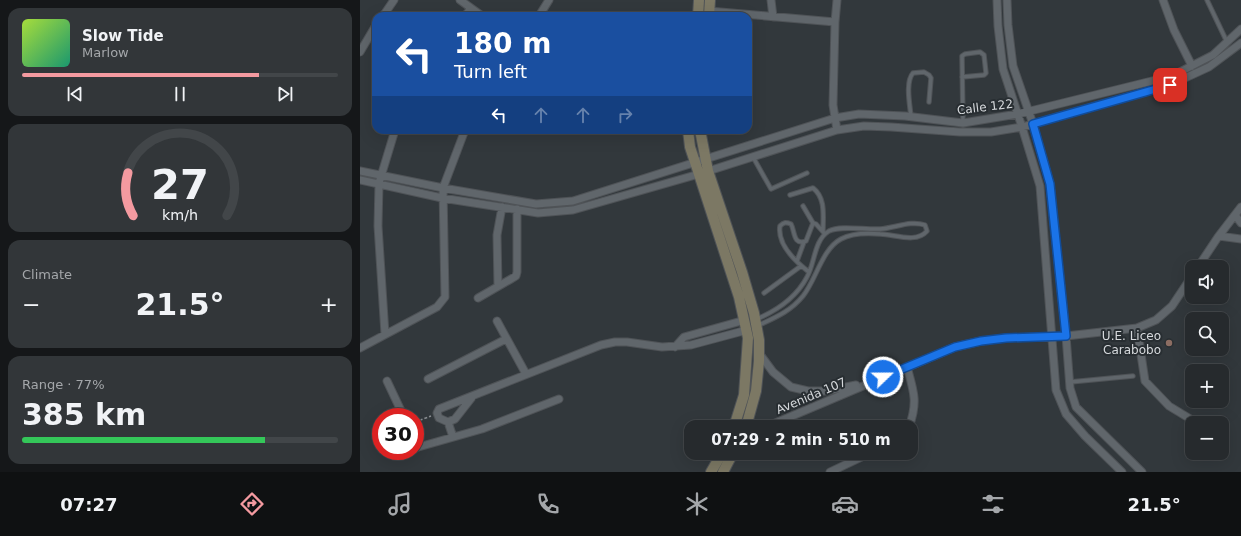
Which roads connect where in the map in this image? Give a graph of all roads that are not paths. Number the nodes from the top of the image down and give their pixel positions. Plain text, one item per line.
1 (394, 0) edge
2 (460, 0) edge
3 (549, 0) edge
4 (699, 0) edge
5 (710, 0) edge
6 (771, 0) edge
7 (837, 0) edge
8 (997, 0) edge
9 (1007, 0) edge
10 (1163, 0) edge
11 (1207, 0) edge
12 (471, 8) junction
13 (386, 12) edge
14 (468, 12) edge
15 (476, 12) edge
16 (542, 12) edge
17 (698, 12) edge
18 (709, 12) edge
19 (752, 16) edge
20 (773, 17) junction
21 (835, 22) junction
22 (1241, 29) edge
23 (372, 32) edge
24 (1227, 42) junction
25 (1241, 43) edge
26 (360, 52) edge
27 (1192, 66) junction
28 (962, 77) junction
29 (929, 102) dead end
30 (1028, 112) junction
31 (1018, 114) junction
32 (911, 117) junction
33 (835, 118) junction
34 (963, 123) junction
35 (1033, 124) junction
36 (1022, 127) junction
37 (837, 130) junction
38 (394, 134) edge
39 (463, 134) edge
40 (688, 134) edge
41 (701, 134) edge
42 (753, 157) junction
43 (707, 159) junction
44 (695, 162) junction
45 (360, 171) edge
46 (704, 172) junction
47 (807, 173) dead end
48 (382, 175) junction
49 (360, 180) edge
50 (379, 183) junction
51 (443, 188) junction
52 (790, 195) dead end
53 (442, 198) junction
54 (803, 206) dead end
55 (502, 207) junction
56 (1241, 207) edge
57 (517, 209) junction
58 (1235, 215) junction
59 (813, 223) junction
60 (1241, 224) edge
61 (899, 227) junction
62 (824, 232) junction
63 (898, 236) junction
64 (1219, 236) junction
65 (1241, 239) edge
66 (804, 242) junction
67 (1203, 260) edge
68 (797, 261) junction
69 (801, 266) junction
70 (809, 272) junction
71 (498, 286) junction
72 (1185, 286) edge
73 (764, 294) dead end
74 (478, 298) dead end
75 (498, 321) dead end
76 (751, 324) junction
77 (1137, 328) junction
78 (385, 334) junction
79 (1053, 336) junction
80 (1066, 336) junction
81 (506, 339) junction
82 (675, 347) junction
83 (360, 348) edge
84 (759, 351) junction
85 (907, 368) junction
86 (526, 374) junction
87 (1132, 376) dead end
88 (428, 379) dead end
89 (387, 382) dead end
90 (870, 382) junction
91 (1070, 382) junction
92 (473, 396) junction
93 (559, 399) dead end
94 (400, 408) edge
95 (1185, 416) edge
96 (736, 420) edge
97 (748, 420) edge
98 (782, 420) edge
99 (911, 420) edge
100 (448, 422) junction
101 (453, 437) junction
102 (424, 444) edge
103 (718, 460) edge
104 (729, 460) edge
105 (855, 460) edge
106 (711, 472) edge
107 (723, 472) edge
108 (830, 472) edge
109 (1122, 472) edge
110 (1142, 472) edge

1 - 13 street
2 - 12 street
3 - 16 street
4 - 17 street
5 - 18 street
6 - 20 street
7 - 21 street
8 - 31 street
9 - 30 street
10 - 27 street
11 - 24 lane
12 - 14 street
12 - 15 street
19 - 20 street
20 - 21 street
21 - 33 street
22 - 24 street, Calle 122
23 - 26 street
24 - 27 street, Calle 122
25 - 35 street, Calle 122
27 - 30 street, Calle 122
28 - 28 lane
28 - 34 lane
29 - 32 lane
30 - 31 street, Calle 122
30 - 35 street
31 - 34 street, Calle 122
31 - 36 street
32 - 33 street, Calle 122
32 - 34 street, Calle 122
33 - 37 street
33 - 43 street, Calle 122
35 - 36 street, Calle 122
35 - 80 street
36 - 37 street, Calle 122
36 - 79 street
37 - 42 street, Calle 122
38 - 48 street
39 - 51 street
40 - 44 street
41 - 43 street
42 - 46 street, Calle 122
42 - 47 lane
43 - 44 street, Calle 122
43 - 46 street
44 - 46 street
44 - 51 street, Calle 122
45 - 48 street, Calle 122
46 - 57 street, Calle 122
46 - 76 street
48 - 50 street
48 - 51 street, Calle 122
49 - 50 street, Calle 122
50 - 53 street, Calle 122
50 - 78 street
51 - 53 street
52 - 62 lane
53 - 55 street, Calle 122
53 - 78 street
54 - 59 lane
55 - 57 street, Calle 122
55 - 71 street
56 - 58 street
57 - 71 street
58 - 60 street
58 - 64 street
59 - 62 lane
59 - 66 lane
61 - 62 lane
61 - 63 lane
61 - 63 lane
62 - 70 lane
63 - 76 lane
64 - 65 street
64 - 67 street
66 - 68 lane
66 - 68 lane
68 - 69 lane
69 - 70 lane
69 - 73 lane
70 - 76 lane
71 - 74 street
72 - 77 street, Avenida 107
75 - 81 street
76 - 82 street
76 - 82 street
76 - 84 street
76 - 96 street
77 - 80 street, Avenida 107
77 - 95 street
78 - 83 street
79 - 80 street, Avenida 107
79 - 85 street, Avenida 107
79 - 109 street
80 - 91 street
81 - 86 street
81 - 88 street
82 - 86 street
84 - 90 street
84 - 97 street
85 - 90 street, Avenida 107
85 - 99 street
86 - 92 street
87 - 91 lane
89 - 94 street
90 - 98 street, Avenida 107
91 - 110 street
92 - 100 street
92 - 100 street
93 - 101 street
100 - 101 street
101 - 102 street
103 - 106 street
104 - 107 street
105 - 108 street

